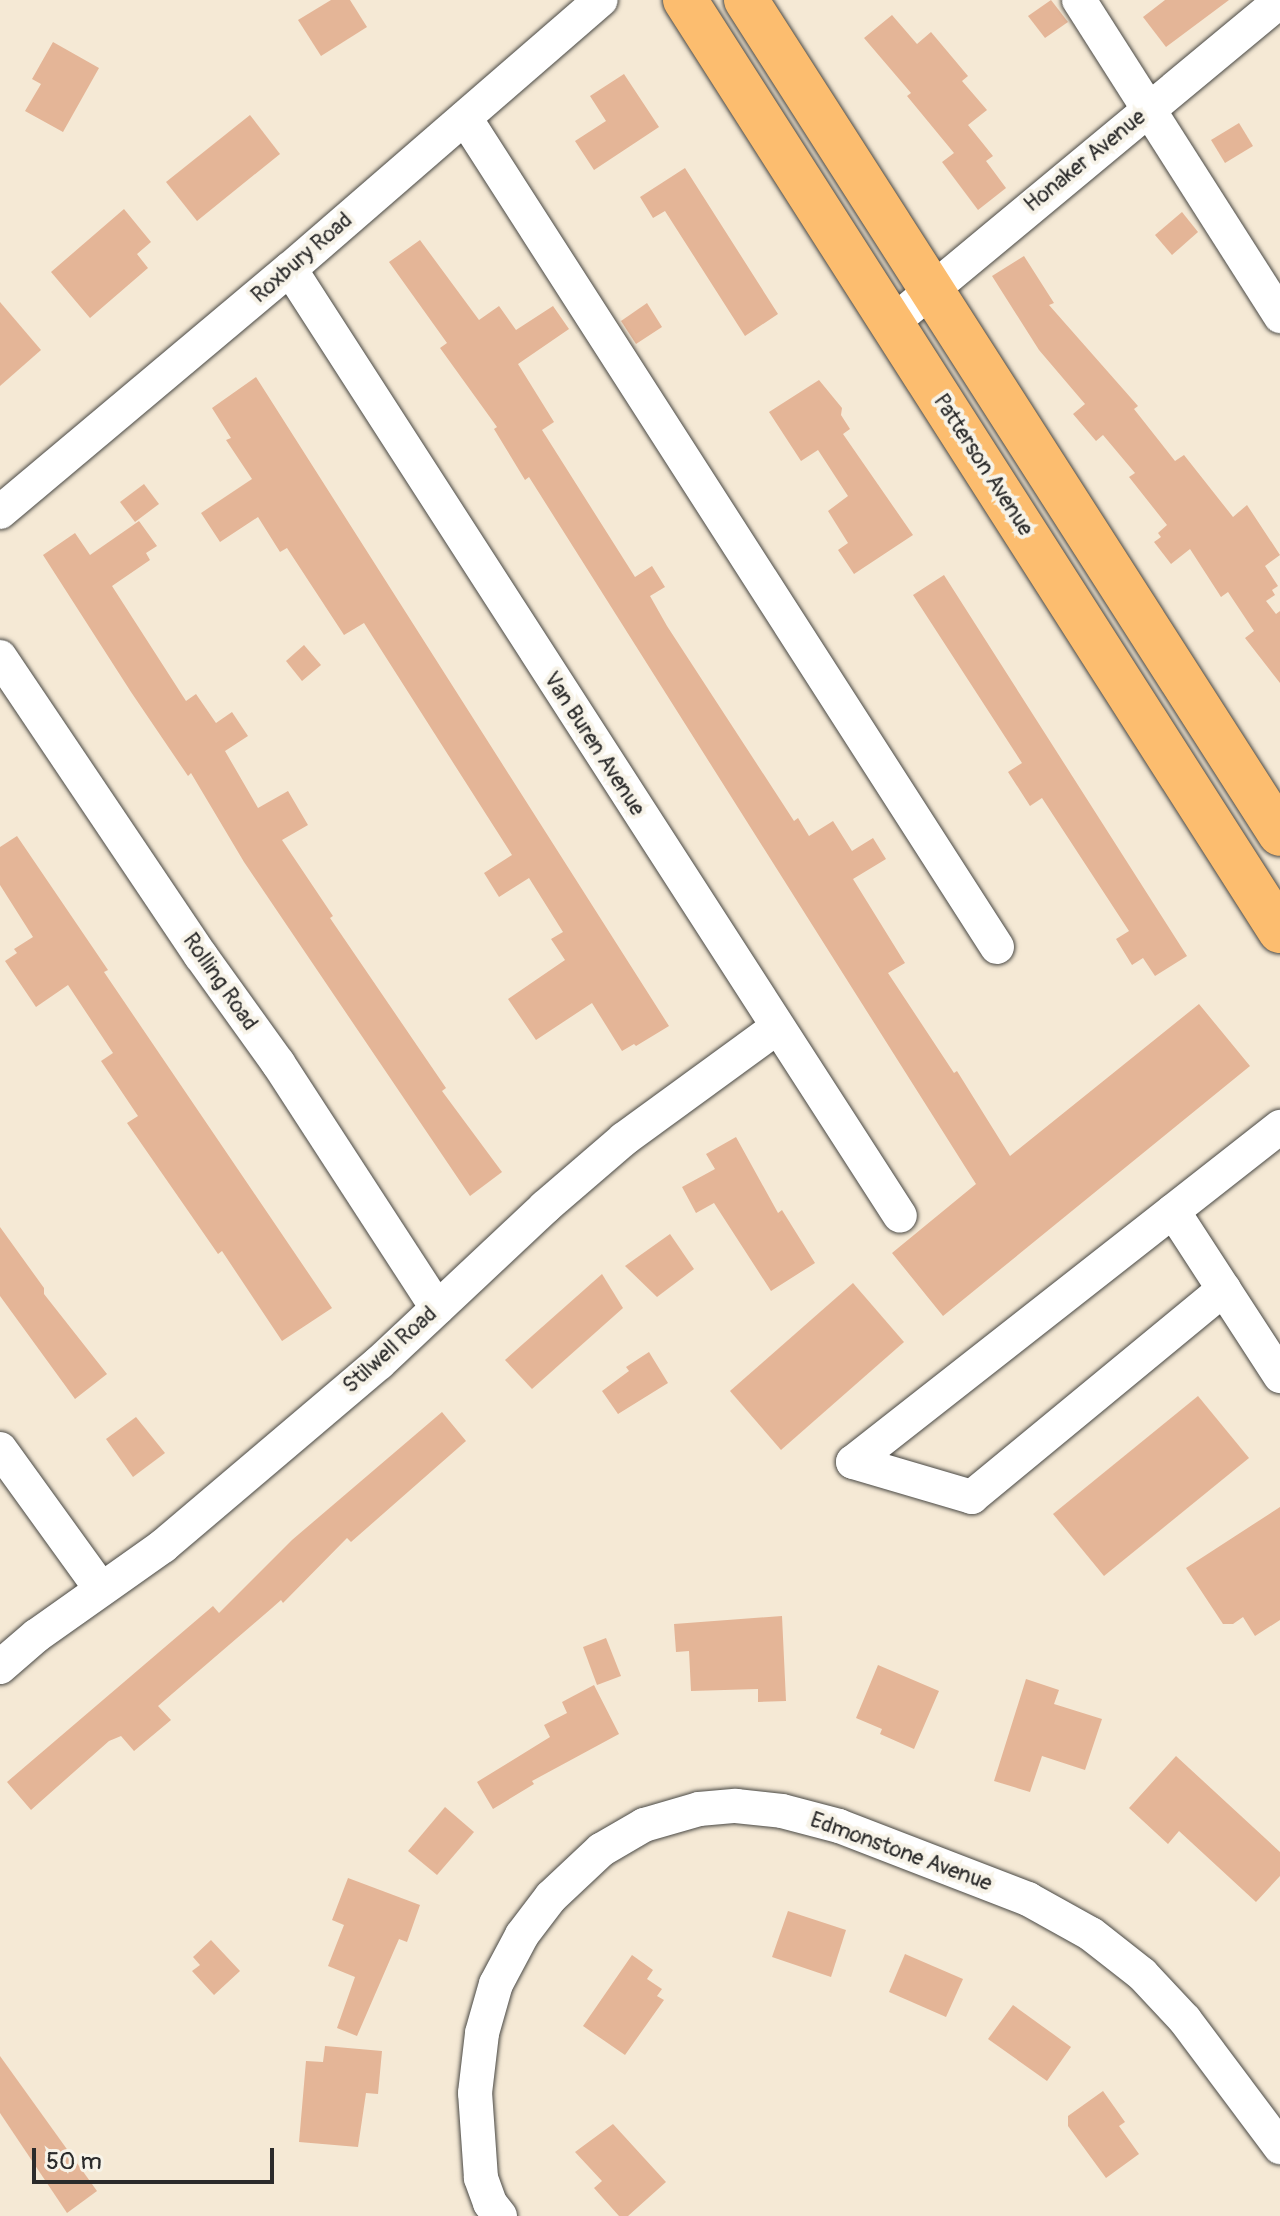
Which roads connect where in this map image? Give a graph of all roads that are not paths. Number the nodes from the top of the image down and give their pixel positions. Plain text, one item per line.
1 (601, 0) edge
2 (685, 0) edge
3 (746, 0) edge
4 (1079, 0) edge
5 (1280, 1) edge
6 (1149, 109) junction
7 (465, 118) junction
8 (290, 269) junction
9 (931, 289) junction
10 (1280, 316) edge
11 (892, 323) junction
12 (0, 512) edge
13 (0, 657) edge
14 (1280, 834) edge
15 (1280, 931) edge
16 (997, 947) dead end
17 (776, 1028) junction
18 (1280, 1127) edge
19 (1173, 1211) junction
20 (900, 1216) dead end
21 (1224, 1289) junction
22 (437, 1308) junction
23 (1280, 1376) edge
24 (0, 1449) edge
25 (101, 1589) junction
26 (0, 1667) edge
27 (1280, 2147) edge
28 (481, 2178) junction
29 (470, 2216) edge
30 (500, 2216) edge

1 - 7 street, Roxbury Road
2 - 11 main road, Patterson Avenue
3 - 9 main road
4 - 6 street
5 - 6 street, Honaker Avenue
6 - 9 street, Honaker Avenue
6 - 10 street
7 - 8 street, Roxbury Road
7 - 16 street
8 - 12 street, Roxbury Road
8 - 17 street, Van Buren Avenue
9 - 11 street, Honaker Avenue
9 - 14 main road
11 - 15 main road, Patterson Avenue
13 - 22 street, Rolling Road
17 - 20 street, Van Buren Avenue
17 - 22 street, Stilwell Road
18 - 19 street
19 - 21 street
19 - 21 street
21 - 23 street
22 - 25 street, Stilwell Road
24 - 25 street
25 - 26 street, Stilwell Road
27 - 28 street, Edmonstone Avenue
28 - 29 street
28 - 30 street

